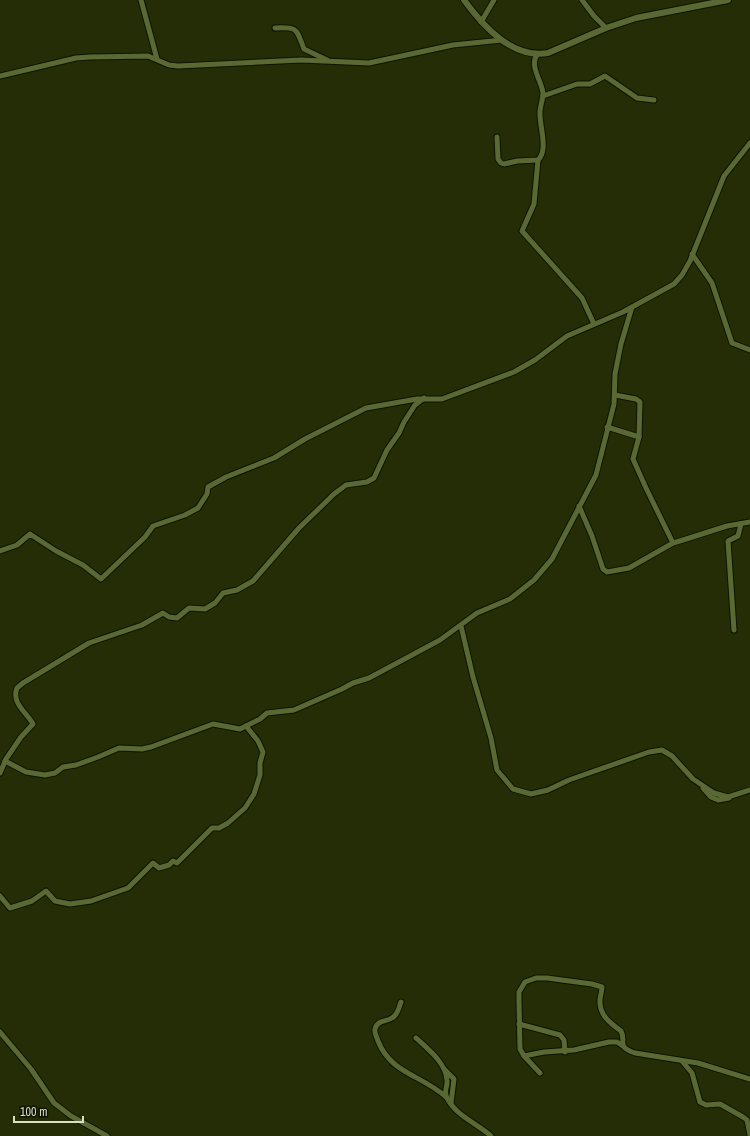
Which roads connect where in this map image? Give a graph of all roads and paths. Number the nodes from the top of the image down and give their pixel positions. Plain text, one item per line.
1 (141, 0) edge
2 (464, 0) edge
3 (494, 0) edge
4 (582, 0) edge
5 (728, 0) edge
6 (481, 22) junction
7 (275, 28) dead end
8 (606, 28) junction
9 (502, 40) junction
10 (537, 55) junction
11 (157, 59) junction
12 (328, 60) junction
13 (0, 76) edge
14 (543, 96) junction
15 (654, 100) dead end
16 (497, 137) dead end
17 (750, 143) edge
18 (538, 160) junction
19 (692, 254) junction
20 (632, 307) junction
21 (594, 324) junction
22 (750, 350) edge
23 (615, 395) junction
24 (424, 398) junction
25 (606, 427) junction
26 (639, 437) junction
27 (580, 506) junction
28 (750, 522) edge
29 (741, 524) junction
30 (674, 543) junction
31 (0, 551) edge
32 (461, 626) junction
33 (734, 630) dead end
34 (246, 726) junction
35 (5, 761) junction
36 (0, 773) edge
37 (750, 790) edge
38 (0, 896) edge
39 (401, 1002) dead end
40 (519, 1024) junction
41 (0, 1032) edge
42 (416, 1038) dead end
43 (623, 1046) junction
44 (565, 1052) junction
45 (524, 1056) junction
46 (682, 1061) junction
47 (444, 1069) junction
48 (540, 1073) dead end
49 (750, 1079) edge
50 (446, 1097) junction
51 (451, 1104) junction
52 (750, 1135) edge
53 (107, 1136) edge
54 (492, 1136) edge

1 - 11 street
2 - 6 street
3 - 6 street
4 - 8 street
5 - 8 street
6 - 9 street
7 - 12 street
8 - 10 street
9 - 10 street
9 - 12 street
10 - 14 street
11 - 12 street
11 - 13 street
14 - 15 street
14 - 18 street
16 - 18 street
17 - 19 street
18 - 21 street
19 - 20 street
19 - 22 street
20 - 21 street
20 - 23 street
21 - 24 street
23 - 25 street
23 - 26 street
24 - 31 street
24 - 35 street
25 - 26 street
25 - 27 street
26 - 30 street
27 - 30 street
27 - 32 street
28 - 29 street
29 - 30 street
29 - 33 street
32 - 34 street
32 - 37 street
34 - 35 street
34 - 38 street
35 - 36 street
39 - 50 street
40 - 43 street
40 - 44 street
40 - 45 street
41 - 53 street
42 - 47 street
43 - 44 street
43 - 46 street
44 - 45 street
45 - 48 street
46 - 49 street
46 - 52 street
47 - 50 street
47 - 51 street
50 - 51 street
51 - 54 street

